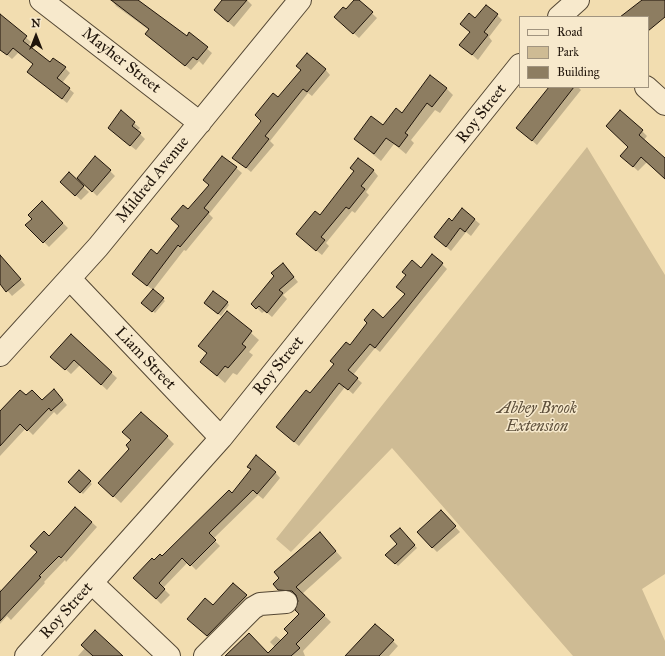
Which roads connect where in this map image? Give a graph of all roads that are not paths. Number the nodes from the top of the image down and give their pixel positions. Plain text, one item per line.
1 (41, 0) edge
2 (300, 0) edge
3 (578, 0) edge
4 (560, 16) edge
5 (519, 66) edge
6 (647, 88) edge
7 (665, 104) edge
8 (200, 123) junction
9 (70, 279) junction
10 (0, 355) edge
11 (221, 438) junction
12 (92, 583) junction
13 (286, 602) dead end
14 (26, 656) edge
15 (169, 656) edge
16 (205, 656) edge

1 - 8 street, Mayher Street
2 - 8 street, Mildred Avenue
3 - 4 street
5 - 11 street, Roy Street
6 - 7 street
8 - 9 street, Mildred Avenue
9 - 10 street, Mildred Avenue
9 - 11 street, Liam Street
11 - 12 street, Roy Street
12 - 14 street, Roy Street
12 - 15 street
13 - 16 street

